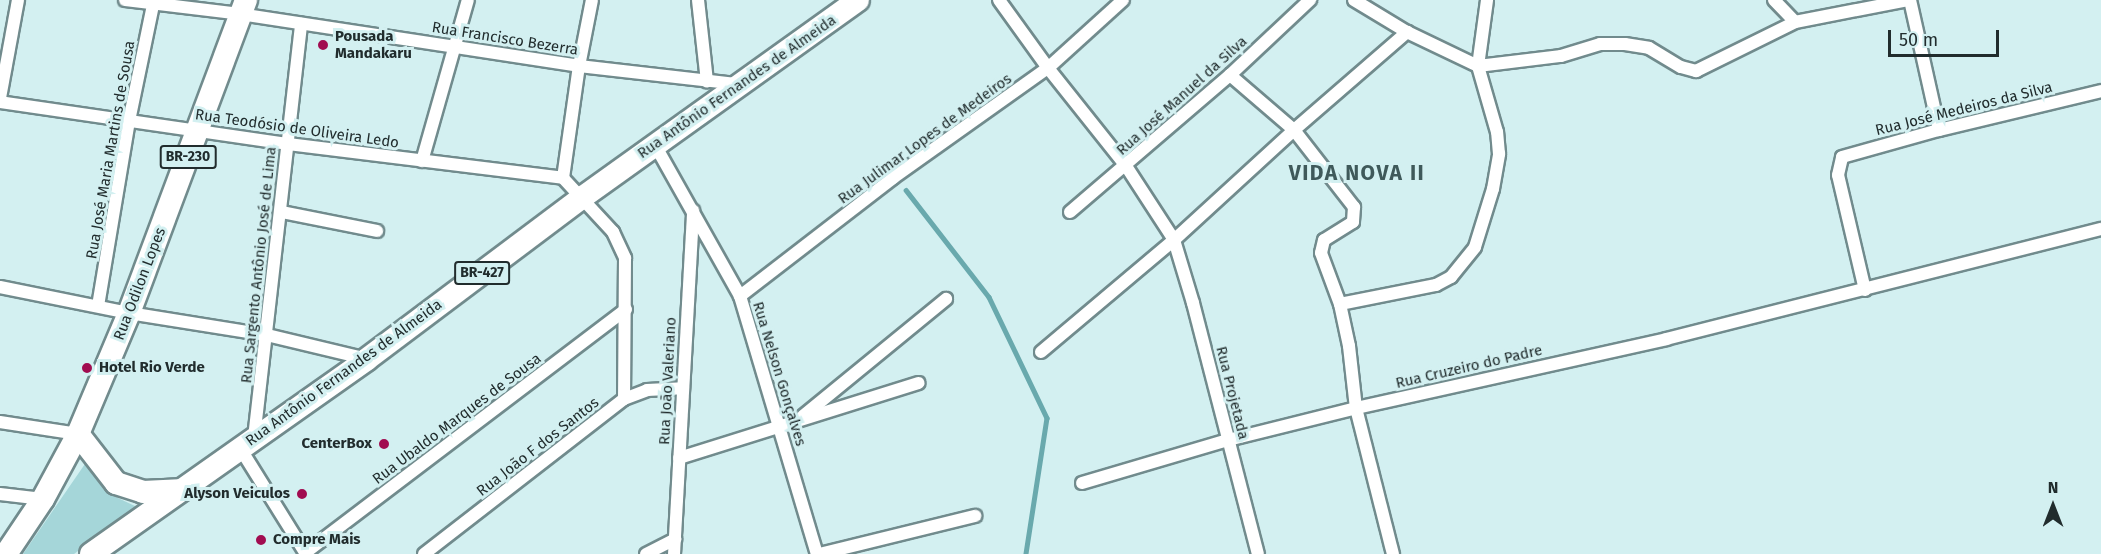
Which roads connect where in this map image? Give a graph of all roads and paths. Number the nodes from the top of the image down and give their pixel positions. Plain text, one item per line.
1 (18, 0) edge
2 (125, 0) edge
3 (468, 0) edge
4 (592, 0) edge
5 (698, 0) edge
6 (858, 0) edge
7 (999, 0) edge
8 (1123, 0) edge
9 (1310, 0) edge
10 (1354, 0) edge
11 (1487, 0) edge
12 (1774, 0) edge
13 (1909, 0) edge
14 (154, 2) edge
15 (243, 7) edge
16 (1795, 22) junction
17 (301, 24) junction
18 (1407, 32) junction
19 (456, 46) junction
20 (579, 66) junction
21 (1478, 66) junction
22 (1048, 68) junction
23 (1230, 75) junction
24 (707, 82) junction
25 (738, 84) junction
26 (2101, 91) edge
27 (0, 100) edge
28 (129, 121) junction
29 (1294, 130) junction
30 (1939, 130) junction
31 (198, 131) junction
32 (288, 144) junction
33 (656, 145) junction
34 (422, 161) junction
35 (1126, 165) junction
36 (563, 178) junction
37 (583, 197) junction
38 (693, 210) junction
39 (282, 212) junction
40 (1070, 212) dead end
41 (2101, 229) edge
42 (376, 231) dead end
43 (1174, 240) junction
44 (0, 287) edge
45 (1865, 290) junction
46 (740, 296) junction
47 (946, 299) dead end
48 (1340, 304) junction
49 (98, 306) junction
50 (626, 309) junction
51 (129, 313) junction
52 (267, 335) junction
53 (1041, 352) dead end
54 (366, 359) junction
55 (919, 382) dead end
56 (682, 388) junction
57 (624, 399) junction
58 (1356, 408) junction
59 (798, 420) junction
60 (0, 422) edge
61 (779, 426) junction
62 (78, 434) junction
63 (1228, 440) junction
64 (247, 443) junction
65 (679, 458) junction
66 (1082, 483) dead end
67 (180, 490) junction
68 (0, 494) edge
69 (43, 500) junction
70 (975, 516) dead end
71 (675, 539) junction
72 (6, 554) edge
73 (91, 554) edge
74 (306, 554) edge
75 (424, 554) edge
76 (646, 554) edge
77 (674, 554) edge
78 (819, 554) edge
79 (1258, 554) edge
80 (1393, 554) edge

1 - 27 street
2 - 14 street, Rua Francisco Bezerra
3 - 19 street
4 - 20 street
5 - 24 street
6 - 25 highway, Rua Antônio Fernandes de Almeida / BR-427
7 - 22 street, Rua Projetada
8 - 22 street, Rua Julimar Lopes de Medeiros
9 - 23 street, Rua José Manuel da Silva
10 - 18 street
11 - 21 street
12 - 16 street
13 - 16 street
13 - 30 street
14 - 15 street, Rua Francisco Bezerra
14 - 28 street, Rua José Maria Martins de Sousa
15 - 17 street, Rua Francisco Bezerra
15 - 31 highway, Rua Odilon Lopes / BR-230
16 - 21 street
17 - 19 street, Rua Francisco Bezerra
17 - 32 street, Rua Sargento Antônio José de Lima
18 - 21 street
18 - 29 street
19 - 20 street, Rua Francisco Bezerra
19 - 34 street
20 - 24 street, Rua Francisco Bezerra
20 - 36 street
21 - 48 street
22 - 35 street, Rua Projetada
22 - 46 street, Rua Julimar Lopes de Medeiros
23 - 29 street
23 - 35 street, Rua José Manuel da Silva
24 - 25 street, Rua Francisco Bezerra
25 - 33 highway, Rua Antônio Fernandes de Almeida / BR-427
26 - 30 street, Rua José Medeiros da Silva
27 - 28 street, Rua Teodósio de Oliveira Ledo
28 - 31 street, Rua Teodósio de Oliveira Ledo
28 - 49 street, Rua José Maria Martins de Sousa
29 - 43 street
29 - 48 street
30 - 45 street, Rua José Medeiros da Silva
31 - 32 street, Rua Teodósio de Oliveira Ledo
31 - 51 highway, Rua Odilon Lopes / BR-230
32 - 34 street, Rua Teodósio de Oliveira Ledo
32 - 39 street, Rua Sargento Antônio José de Lima
33 - 37 highway, Rua Antônio Fernandes de Almeida / BR-427
33 - 38 street, Rua Nelson Gonçalves
34 - 36 street, Rua Teodósio de Oliveira Ledo
35 - 40 street, Rua José Manuel da Silva
35 - 43 street, Rua Projetada
36 - 37 street
37 - 50 street
37 - 54 highway, Rua Antônio Fernandes de Almeida / BR-427
38 - 46 street, Rua Nelson Gonçalves
38 - 56 street, Rua João Valeriano
39 - 42 street
39 - 52 street, Rua Sargento Antônio José de Lima
41 - 45 street, Rua Cruzeiro do Padre
43 - 53 street
43 - 63 street, Rua Projetada
44 - 49 street
45 - 58 street, Rua Cruzeiro do Padre
46 - 61 street, Rua Nelson Gonçalves
47 - 59 street
48 - 58 street
49 - 51 street
50 - 57 street
50 - 74 street, Rua Ubaldo Marques de Sousa
51 - 52 street
51 - 62 highway, Rua Odilon Lopes / BR-230
52 - 54 street
52 - 64 street, Rua Sargento Antônio José de Lima
54 - 64 highway, Rua Antônio Fernandes de Almeida / BR-427
55 - 59 street
56 - 57 street, Rua João F dos Santos
56 - 65 street, Rua João Valeriano
57 - 75 street, Rua João F dos Santos
58 - 63 street, Rua Cruzeiro do Padre
58 - 80 street
59 - 61 street
60 - 62 street
61 - 65 street
61 - 78 street, Rua Nelson Gonçalves
62 - 67 highway
62 - 69 highway, Rua Odilon Lopes / BR-230
63 - 66 street, Rua Cruzeiro do Padre
63 - 79 street, Rua Projetada
64 - 67 highway, Rua Antônio Fernandes de Almeida / BR-427
64 - 74 street
65 - 71 street, Rua João Valeriano
67 - 73 highway, Rua Antônio Fernandes de Almeida / BR-427
68 - 69 street
69 - 72 highway, Rua Odilon Lopes / BR-230
70 - 78 street
71 - 76 street
71 - 77 street, Rua João Valeriano

